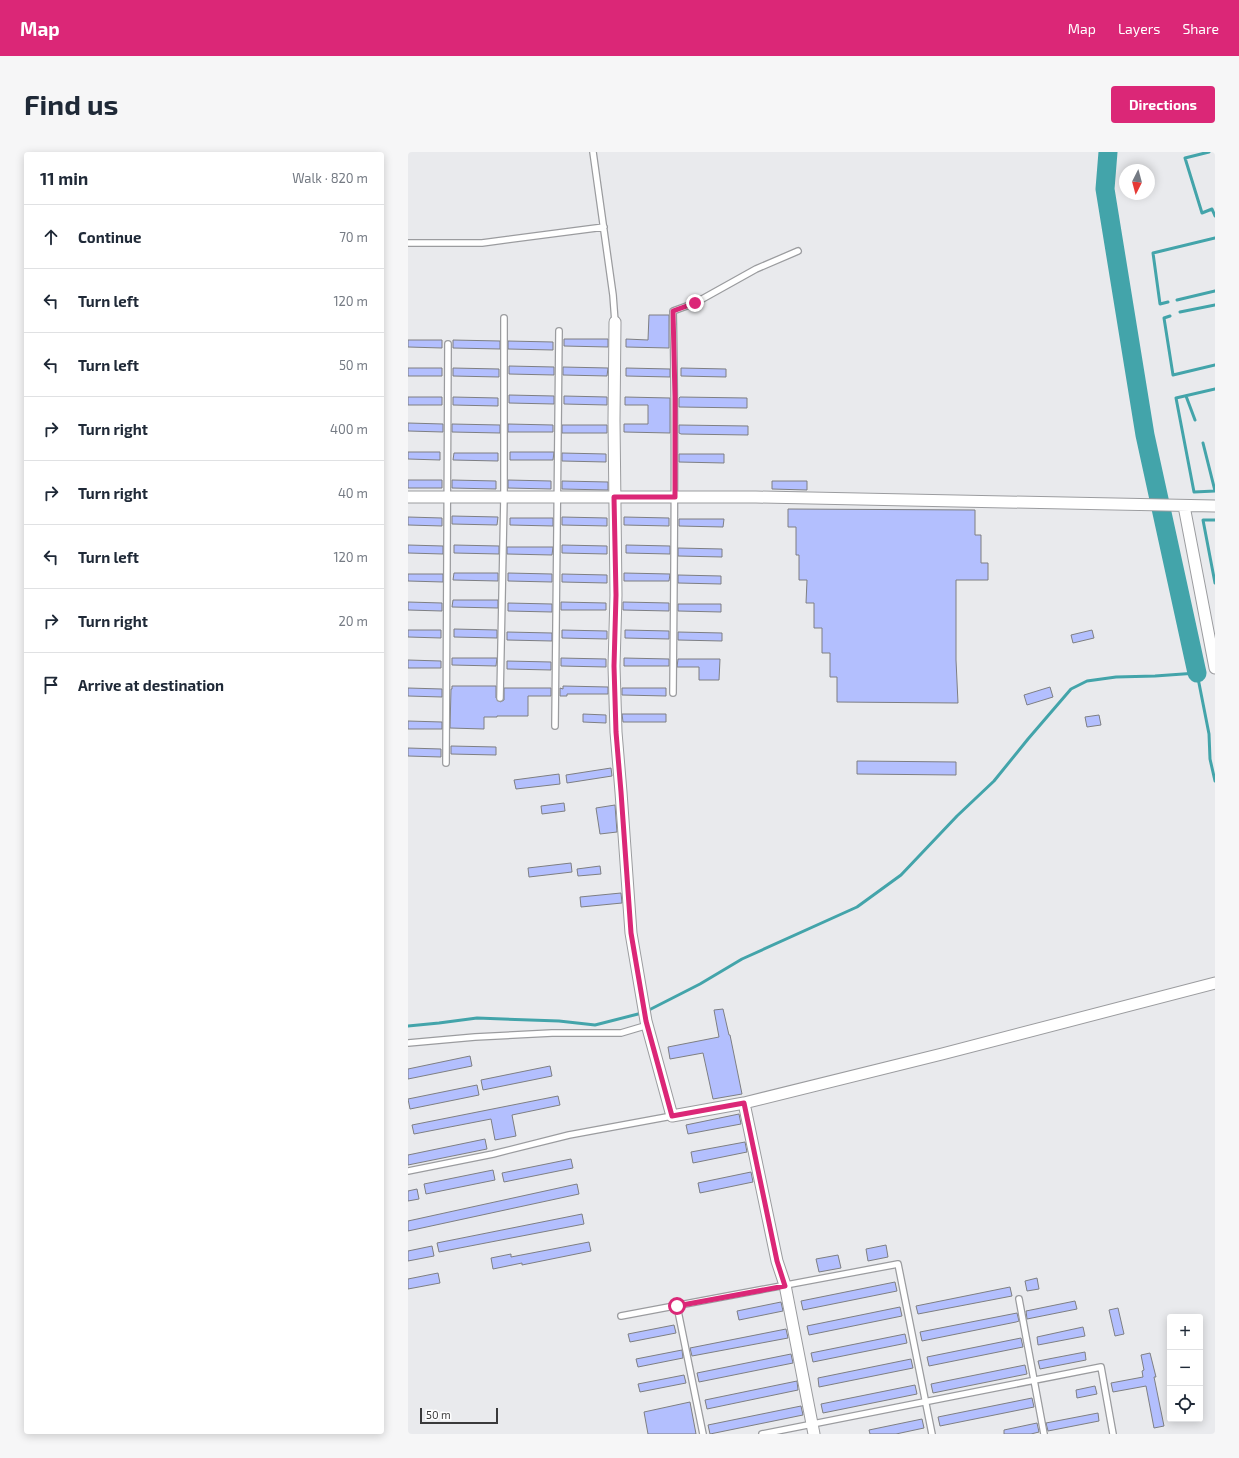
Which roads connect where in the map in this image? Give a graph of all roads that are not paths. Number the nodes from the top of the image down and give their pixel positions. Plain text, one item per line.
1 (593, 152) edge
2 (604, 226) junction
3 (408, 243) edge
4 (798, 251) dead end
5 (504, 318) dead end
6 (615, 322) joint
7 (559, 331) dead end
8 (448, 344) dead end
9 (408, 497) edge
10 (446, 497) junction
11 (504, 497) junction
12 (557, 497) junction
13 (614, 497) junction
14 (675, 497) junction
15 (1184, 506) junction
16 (1215, 506) edge
17 (1215, 668) edge
18 (672, 694) dead end
19 (500, 698) dead end
20 (555, 726) dead end
21 (446, 763) dead end
22 (1215, 983) edge
23 (647, 1023) junction
24 (408, 1043) edge
25 (744, 1103) junction
26 (672, 1116) junction
27 (408, 1171) edge
28 (785, 1286) junction
29 (1019, 1299) dead end
30 (677, 1306) junction
31 (620, 1316) dead end
32 (703, 1434) edge
33 (762, 1434) edge
34 (814, 1434) edge
35 (932, 1434) edge
36 (1044, 1434) edge
37 (1113, 1434) edge

1 - 2 lane
2 - 3 lane
2 - 6 lane
4 - 14 lane
5 - 11 lane
6 - 13 street
7 - 12 lane
8 - 10 lane
9 - 10 street
10 - 11 street
10 - 21 lane
11 - 12 street
11 - 19 lane
12 - 13 street
12 - 20 lane
13 - 14 street
13 - 23 street
14 - 15 street
14 - 18 lane
15 - 16 street
15 - 17 street
22 - 25 street
23 - 24 lane
23 - 26 street
25 - 26 street
25 - 28 street
26 - 27 lane
28 - 30 lane
28 - 34 street
28 - 35 lane
29 - 36 lane
30 - 31 lane
30 - 32 lane
33 - 37 lane

